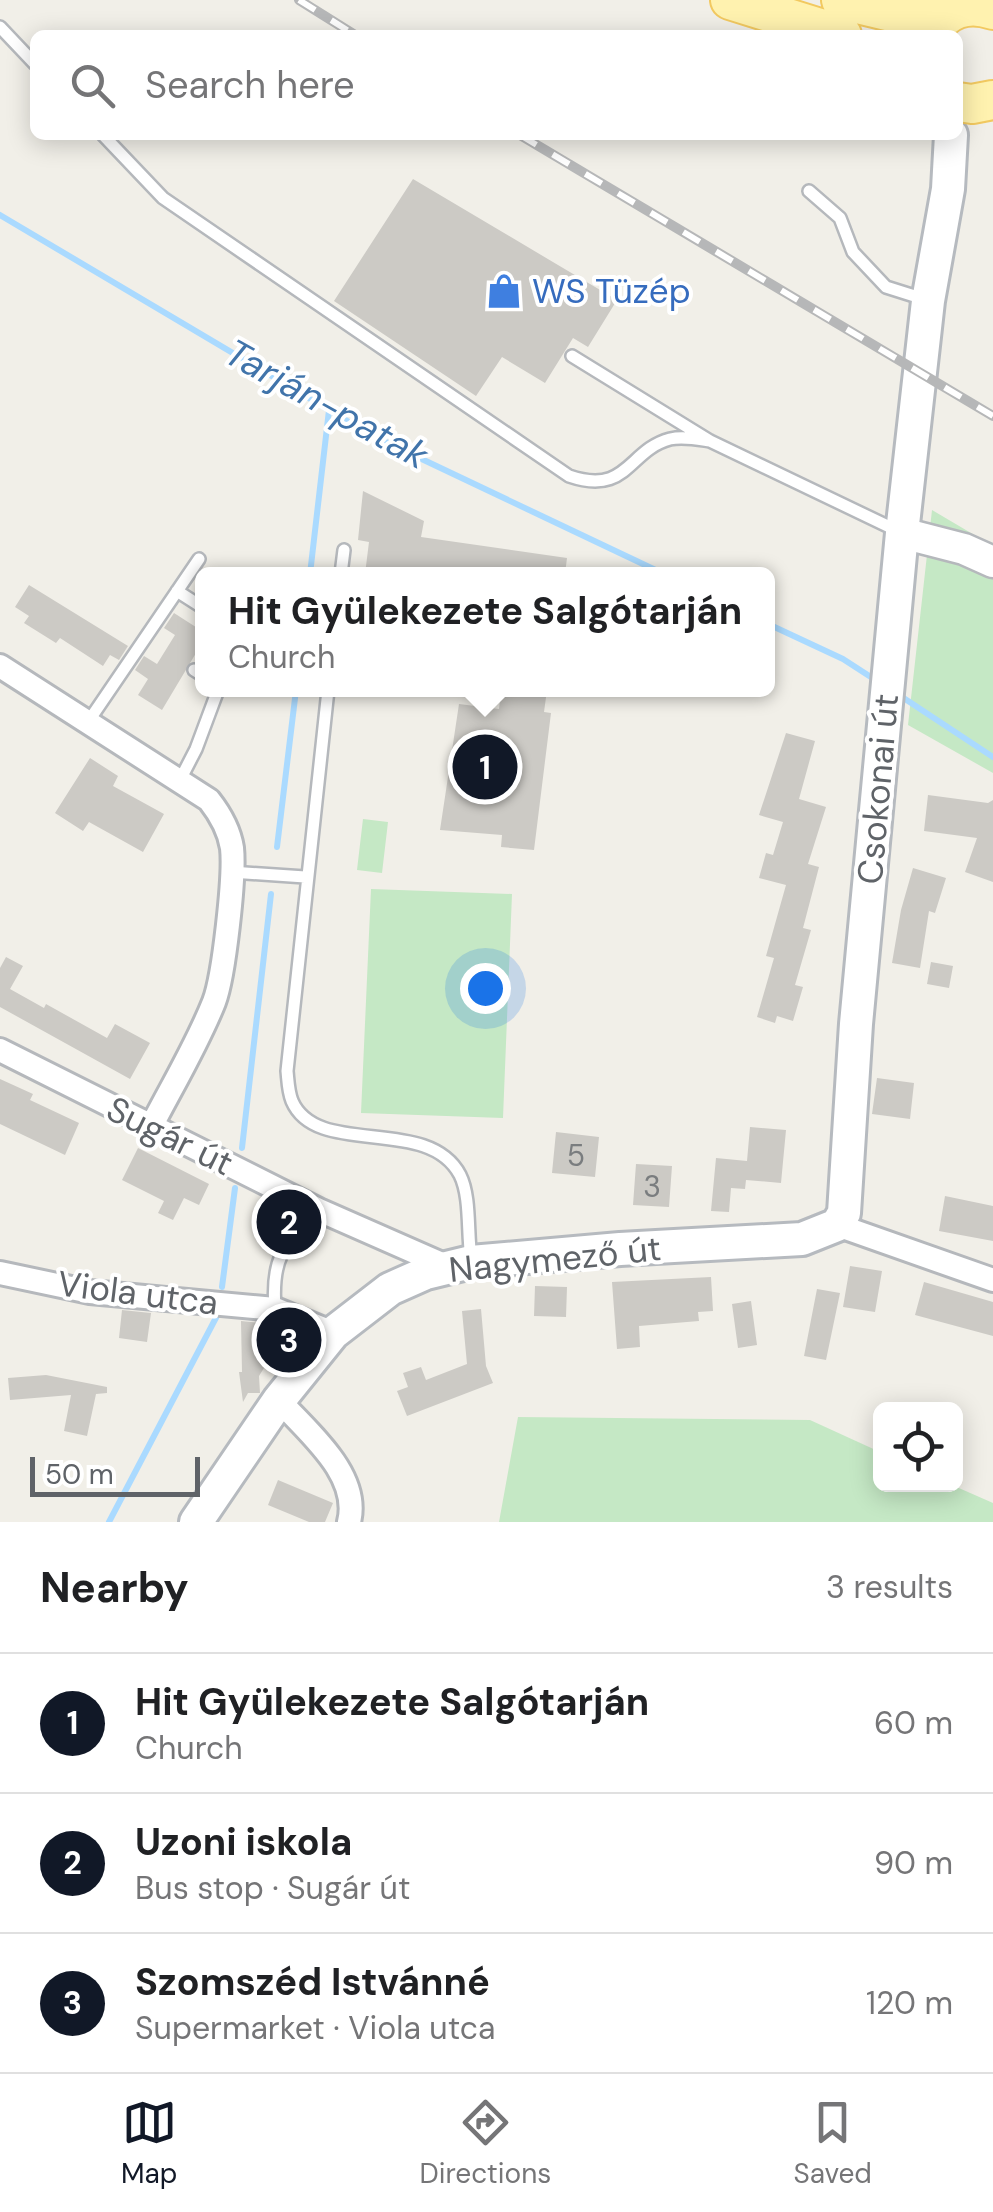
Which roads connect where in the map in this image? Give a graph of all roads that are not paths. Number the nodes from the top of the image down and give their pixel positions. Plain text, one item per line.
1 (730, 0) edge
2 (841, 0) edge
3 (961, 13) edge
4 (0, 27) edge
5 (826, 30) edge
6 (30, 59) edge
7 (979, 102) edge
8 (108, 140) edge
9 (951, 140) edge
10 (948, 189) junction
11 (810, 191) dead end
12 (928, 301) junction
13 (572, 356) dead end
14 (710, 442) junction
15 (902, 533) junction
16 (344, 550) dead end
17 (199, 558) dead end
18 (993, 562) edge
19 (342, 567) edge
20 (177, 591) junction
21 (195, 603) edge
22 (0, 666) edge
23 (215, 697) edge
24 (327, 697) edge
25 (88, 722) junction
26 (180, 780) junction
27 (231, 872) junction
28 (305, 877) junction
29 (0, 1050) edge
30 (151, 1127) junction
31 (320, 1210) junction
32 (837, 1225) junction
33 (461, 1265) junction
34 (0, 1273) edge
35 (993, 1280) edge
36 (275, 1309) junction
37 (332, 1333) junction
38 (279, 1400) junction
39 (235, 1466) junction
40 (196, 1522) edge
41 (217, 1522) edge
42 (349, 1522) edge

1 - 5 main road
2 - 3 main road
4 - 6 lane
7 - 10 main road
8 - 14 lane
9 - 10 main road
10 - 12 main road, Csokonai út
11 - 12 lane
12 - 15 main road, Csokonai út
13 - 14 lane
14 - 15 lane
15 - 18 street
15 - 32 main road, Csokonai út
16 - 19 lane
17 - 20 lane
20 - 21 lane
20 - 25 lane
22 - 25 street
23 - 26 lane
24 - 28 lane
25 - 26 street
26 - 27 street
27 - 28 lane
27 - 30 street
28 - 33 lane
29 - 30 street, Sugár út
30 - 31 street, Sugár út
31 - 33 street, Sugár út
31 - 36 lane
32 - 33 main road, Nagymező út
32 - 35 street
33 - 37 main road, Nagymező út
34 - 36 street, Viola utca
36 - 37 street, Viola utca
37 - 38 main road, Nagymező út
38 - 39 main road, Nagymező út
38 - 42 street
39 - 40 main road, Nagymező út
39 - 41 street, Nagymező út

